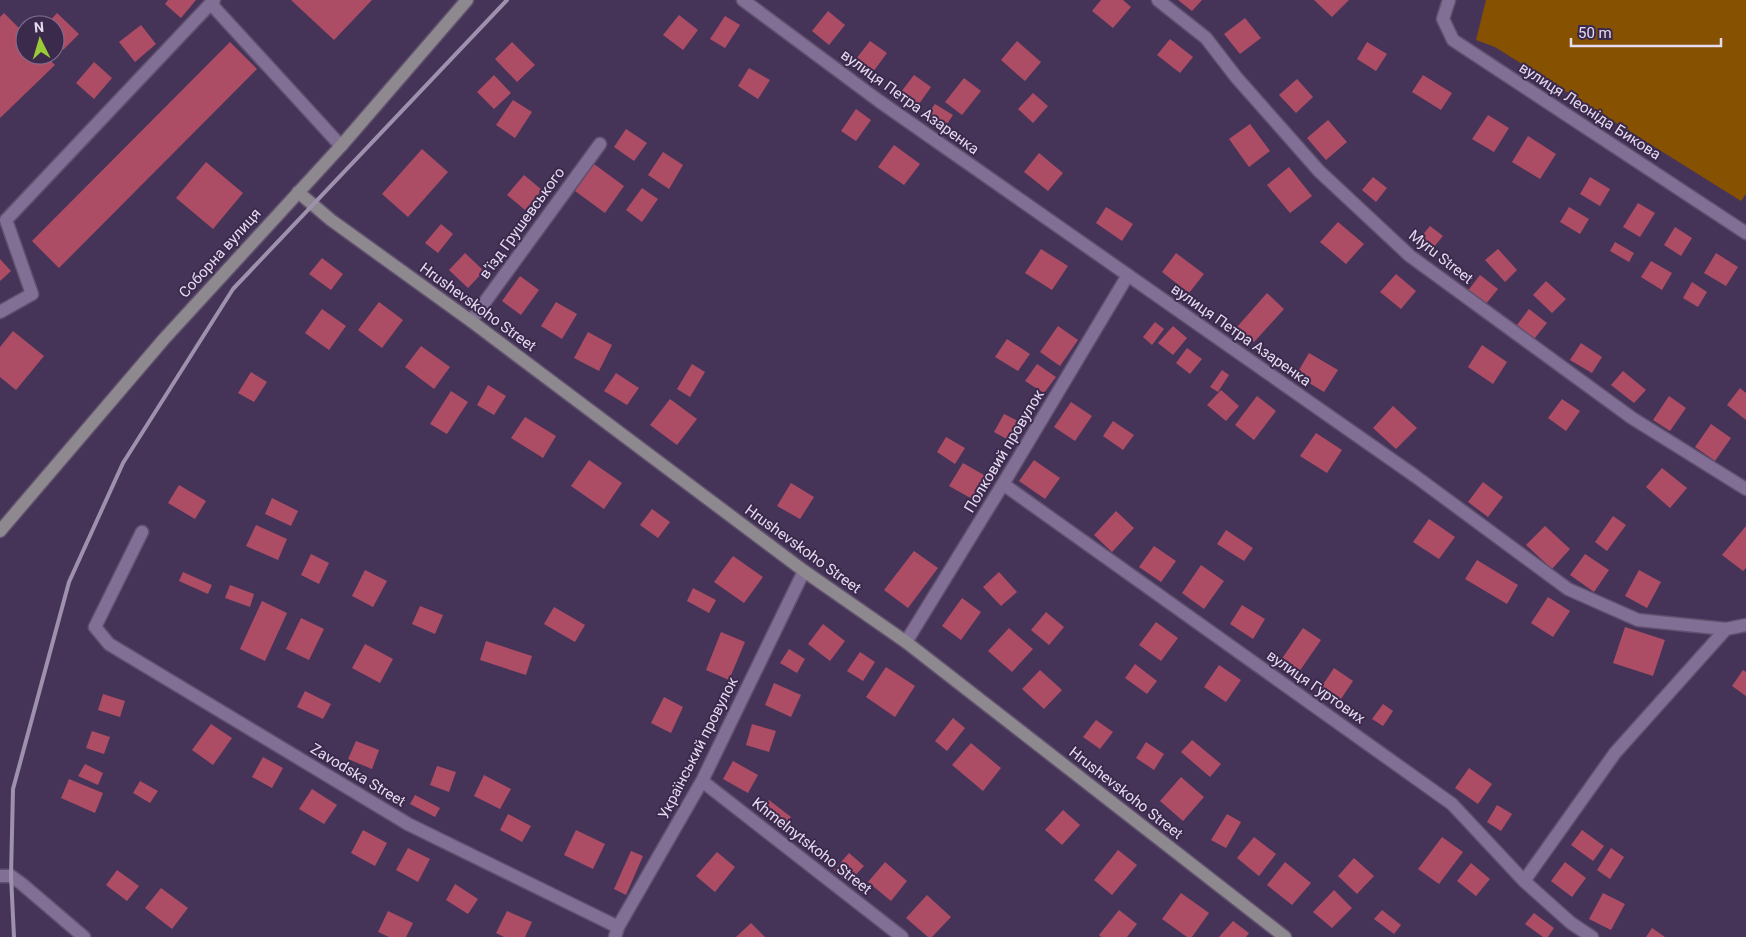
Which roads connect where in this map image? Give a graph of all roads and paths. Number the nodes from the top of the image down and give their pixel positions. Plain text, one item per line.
1 (466, 0) edge
2 (744, 0) edge
3 (1158, 0) edge
4 (1448, 0) edge
5 (212, 2) edge
6 (600, 144) dead end
7 (341, 146) junction
8 (298, 192) junction
9 (1746, 233) edge
10 (1128, 275) junction
11 (0, 312) edge
12 (471, 321) junction
13 (1003, 484) junction
14 (1746, 489) edge
15 (0, 531) edge
16 (142, 532) dead end
17 (804, 571) junction
18 (1746, 625) edge
19 (1726, 629) junction
20 (906, 642) junction
21 (702, 781) junction
22 (0, 876) edge
23 (1524, 881) junction
24 (617, 932) edge
25 (84, 937) edge
26 (902, 937) edge
27 (1285, 937) edge
28 (1592, 937) edge

1 - 7 street, Соборна вулиця
2 - 10 street, вулиця Петра Азаренка
3 - 14 street, Myru Street
4 - 9 street, вулиця Леоніда Бикова
5 - 7 street
5 - 11 street
6 - 12 street, в'їзд Грушевського
7 - 8 street, Соборна вулиця
8 - 12 street, Hrushevskoho Street
8 - 15 street, Соборна вулиця
10 - 13 street, Полковий провулок
10 - 19 street, вулиця Петра Азаренка
12 - 17 street, Hrushevskoho Street
13 - 20 street, Полковий провулок
13 - 23 street, вулиця Гуртових
16 - 24 street, Zavodska Street
17 - 20 street, Hrushevskoho Street
17 - 21 street, Український провулок
18 - 19 street, вулиця Петра Азаренка
19 - 23 street
20 - 27 street, Hrushevskoho Street
21 - 24 street, Український провулок
21 - 26 street, Khmelnytskoho Street
22 - 25 street
23 - 28 street, вулиця Гуртових

